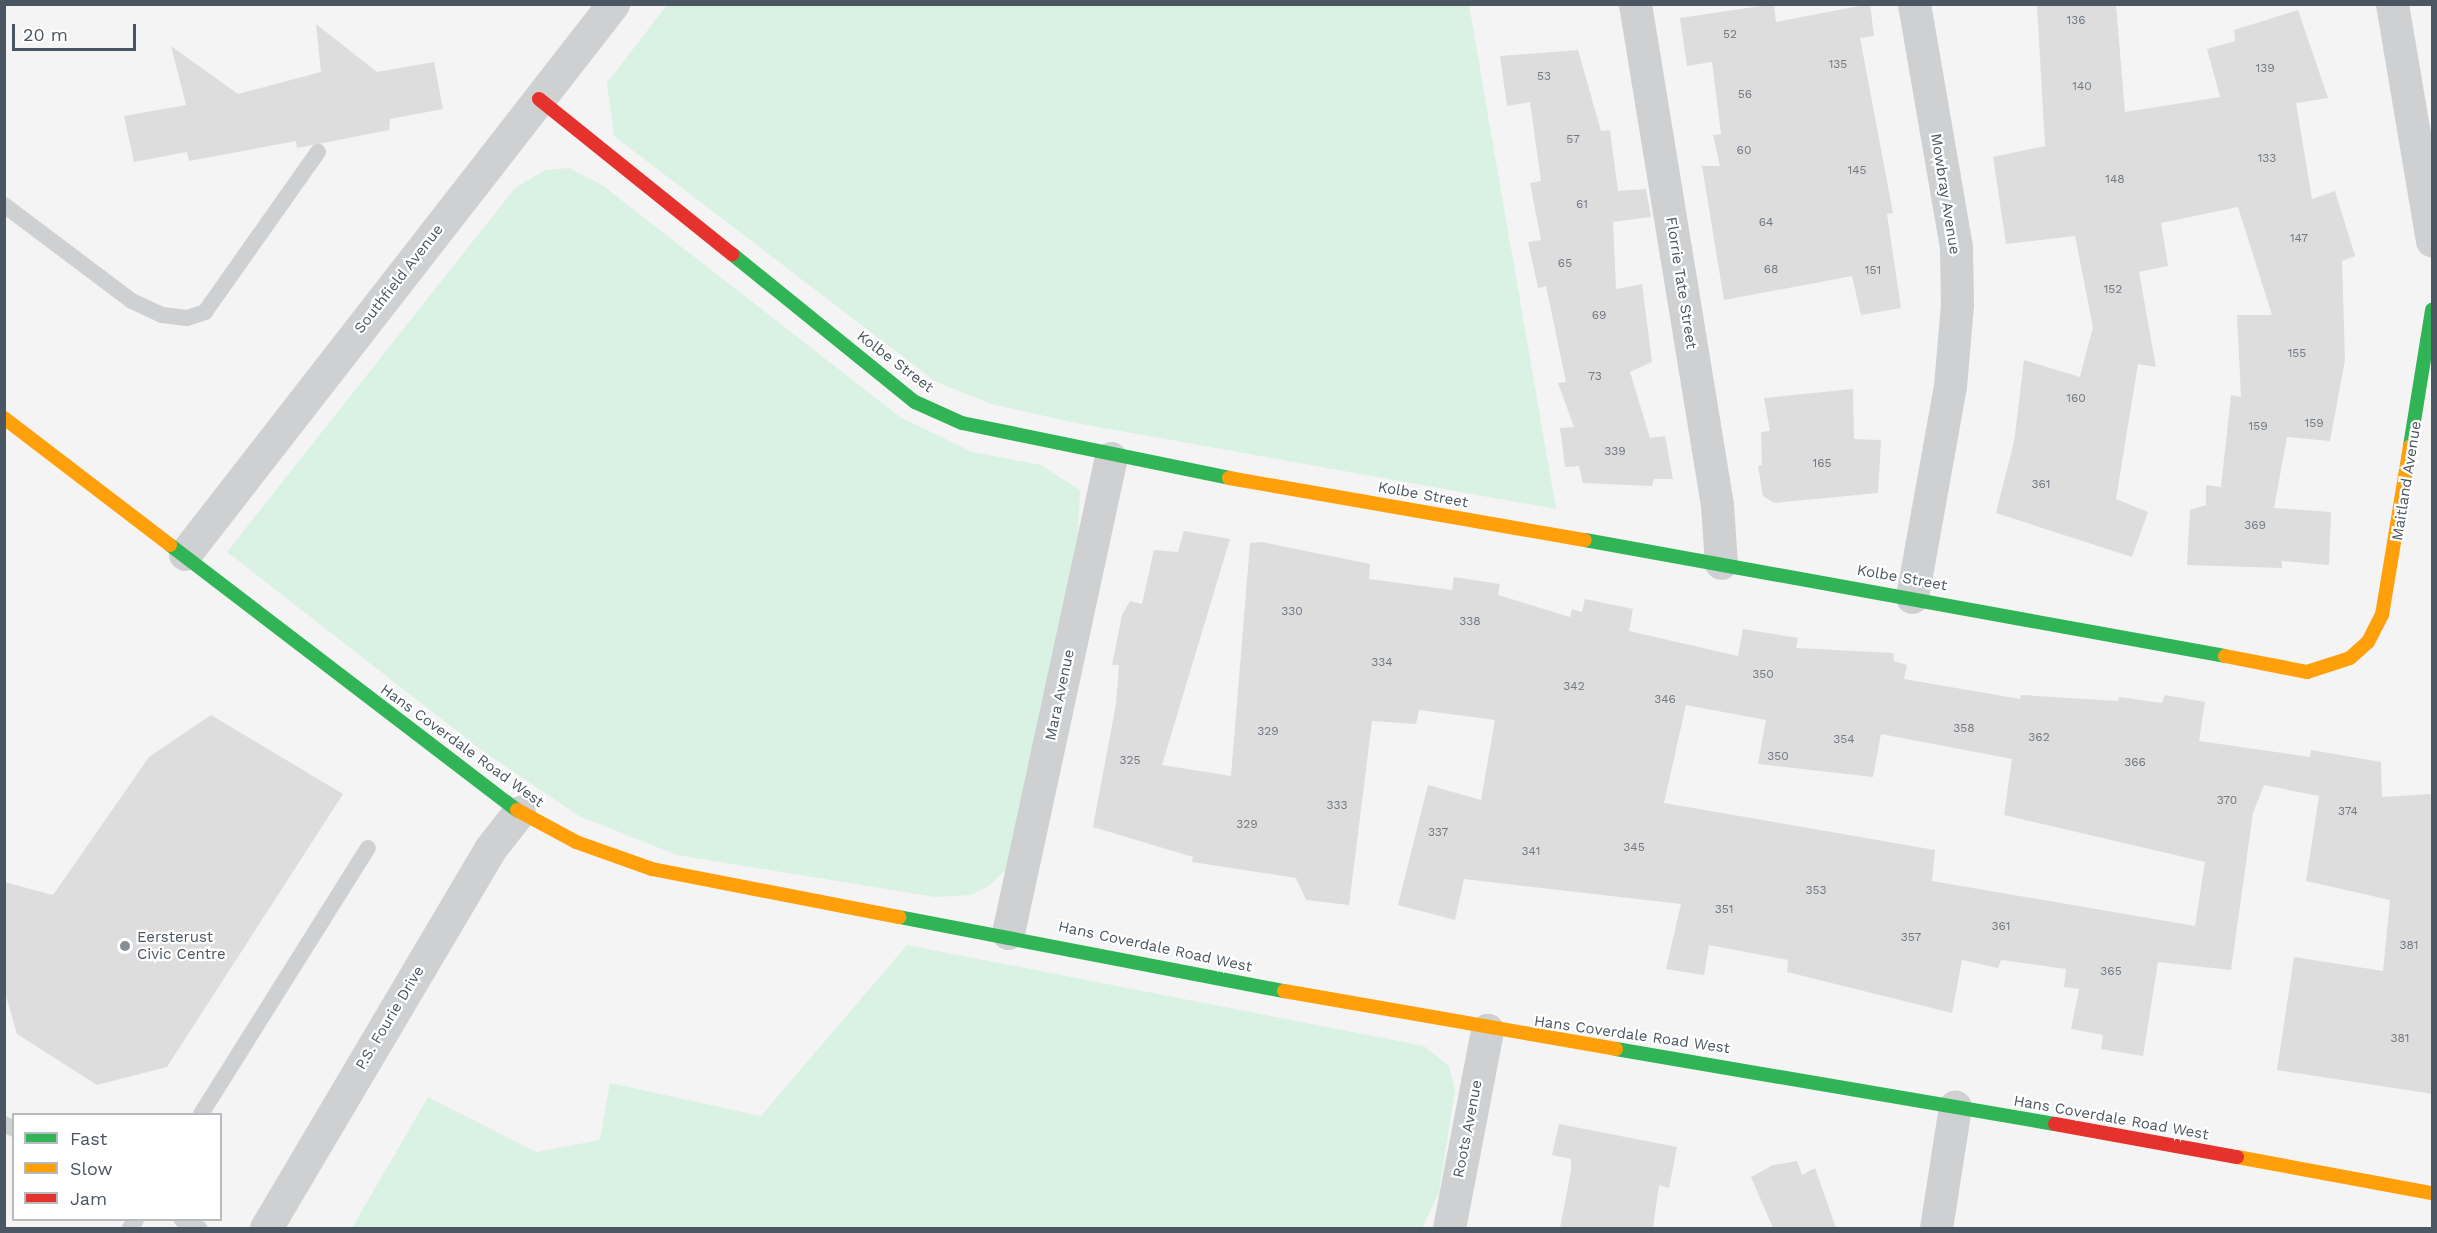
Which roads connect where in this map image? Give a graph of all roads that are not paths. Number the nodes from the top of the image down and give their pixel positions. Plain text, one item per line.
1 (613, 4) edge
2 (1635, 4) edge
3 (1914, 4) edge
4 (2392, 4) edge
5 (2420, 90) edge
6 (539, 99) junction
7 (318, 152) dead end
8 (4, 205) edge
9 (2433, 241) edge
10 (2433, 310) edge
11 (4, 418) edge
12 (1111, 458) junction
13 (185, 554) junction
14 (1721, 563) junction
15 (1912, 597) junction
16 (2382, 615) joint
17 (519, 812) junction
18 (368, 848) dead end
19 (1008, 933) junction
20 (1487, 1030) junction
21 (1955, 1106) junction
22 (202, 1113) edge
23 (2433, 1193) edge
24 (184, 1221) edge
25 (199, 1228) edge
26 (266, 1228) edge
27 (1449, 1228) edge
28 (1936, 1228) edge

1 - 6 street, Southfield Avenue
2 - 14 street, Florrie Tate Street
3 - 15 street, Mowbray Avenue
4 - 5 street
5 - 9 street
6 - 12 street, Kolbe Street
6 - 13 street, Southfield Avenue
7 - 8 lane
10 - 16 street, Maitland Avenue
11 - 13 street, Hans Coverdale Road West
12 - 14 street, Kolbe Street
12 - 19 street, Mara Avenue
13 - 17 street, Hans Coverdale Road West
14 - 15 street, Kolbe Street
15 - 16 street, Kolbe Street
17 - 19 street, Hans Coverdale Road West
17 - 26 street, P.S. Fourie Drive
18 - 22 lane
19 - 20 street, Hans Coverdale Road West
20 - 21 street, Hans Coverdale Road West
20 - 27 street, Roots Avenue
21 - 23 street, Hans Coverdale Road West
21 - 28 street
24 - 25 lane

